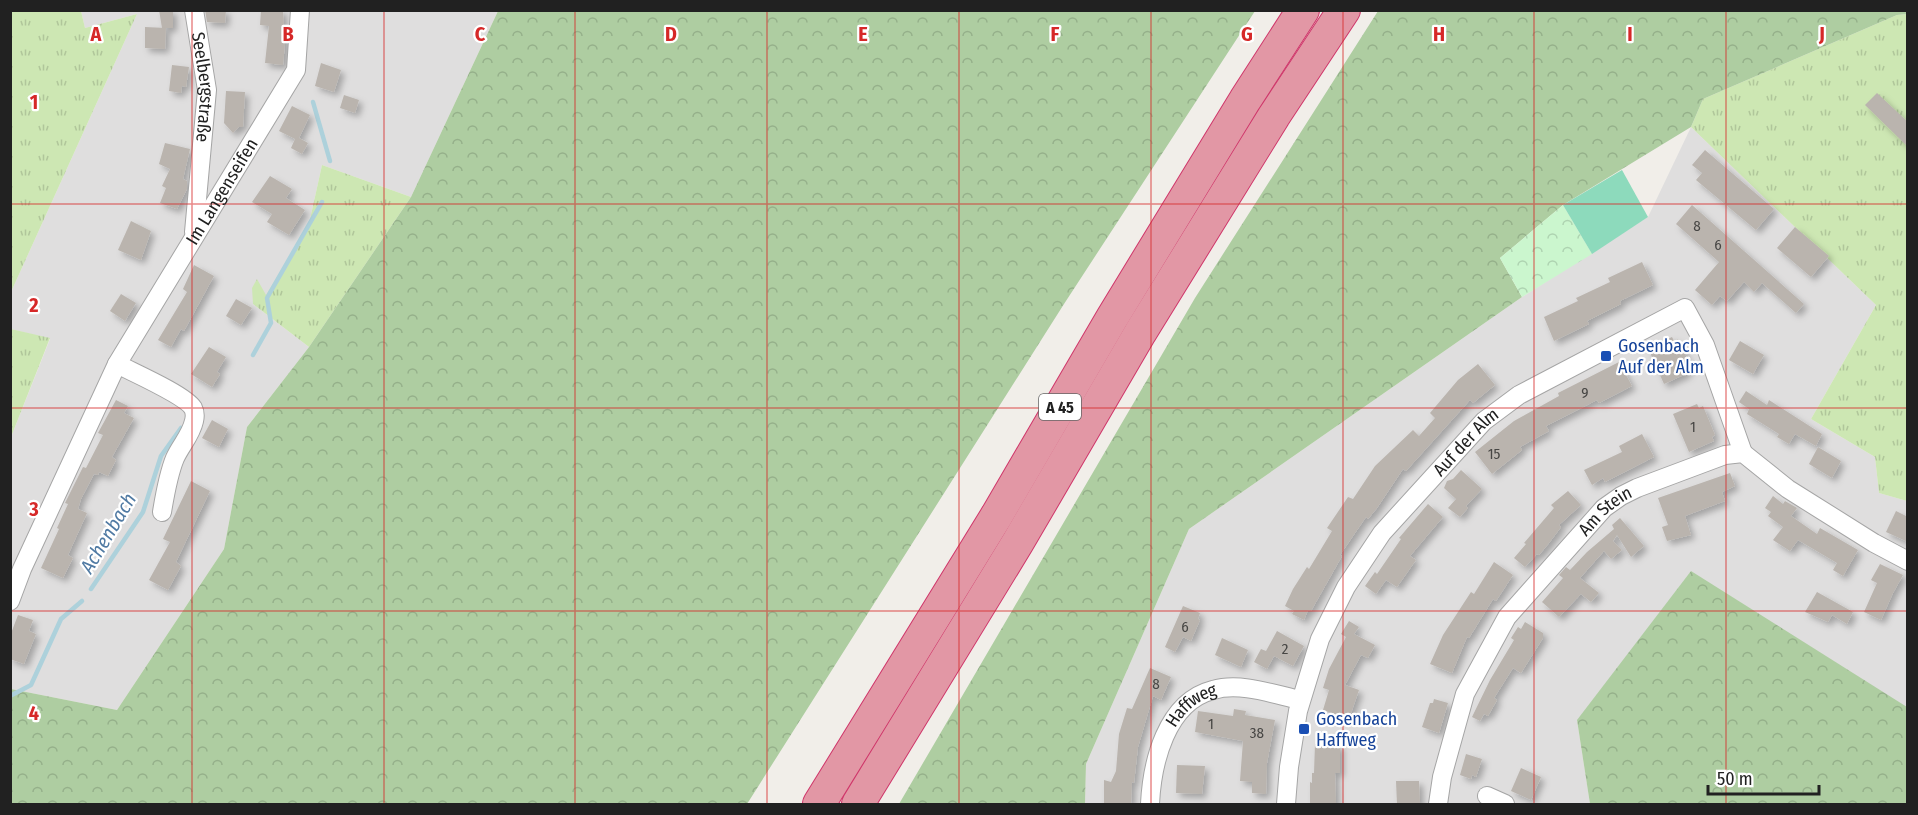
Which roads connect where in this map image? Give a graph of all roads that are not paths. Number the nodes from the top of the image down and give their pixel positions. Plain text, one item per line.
1 (194, 10) edge
2 (300, 10) edge
3 (1303, 10) edge
4 (1344, 10) edge
5 (194, 237) junction
6 (117, 364) junction
7 (1743, 453) junction
8 (162, 512) dead end
9 (1908, 561) edge
10 (10, 601) edge
11 (1300, 700) junction
12 (1487, 796) dead end
13 (819, 804) edge
14 (858, 804) edge
15 (1150, 804) edge
16 (1286, 804) edge
17 (1438, 804) edge
18 (1505, 804) edge

1 - 5 street, Seelbergstraße
2 - 5 street, Im Langenseifen
3 - 13 highway, A 45
4 - 14 highway, A 45
5 - 6 street, Im Langenseifen
6 - 8 street
6 - 10 street, Im Langenseifen
7 - 9 street
7 - 11 street, Auf der Alm
7 - 17 street, Am Stein
11 - 15 street, Haffweg
11 - 16 street, Auf der Alm
12 - 18 street

